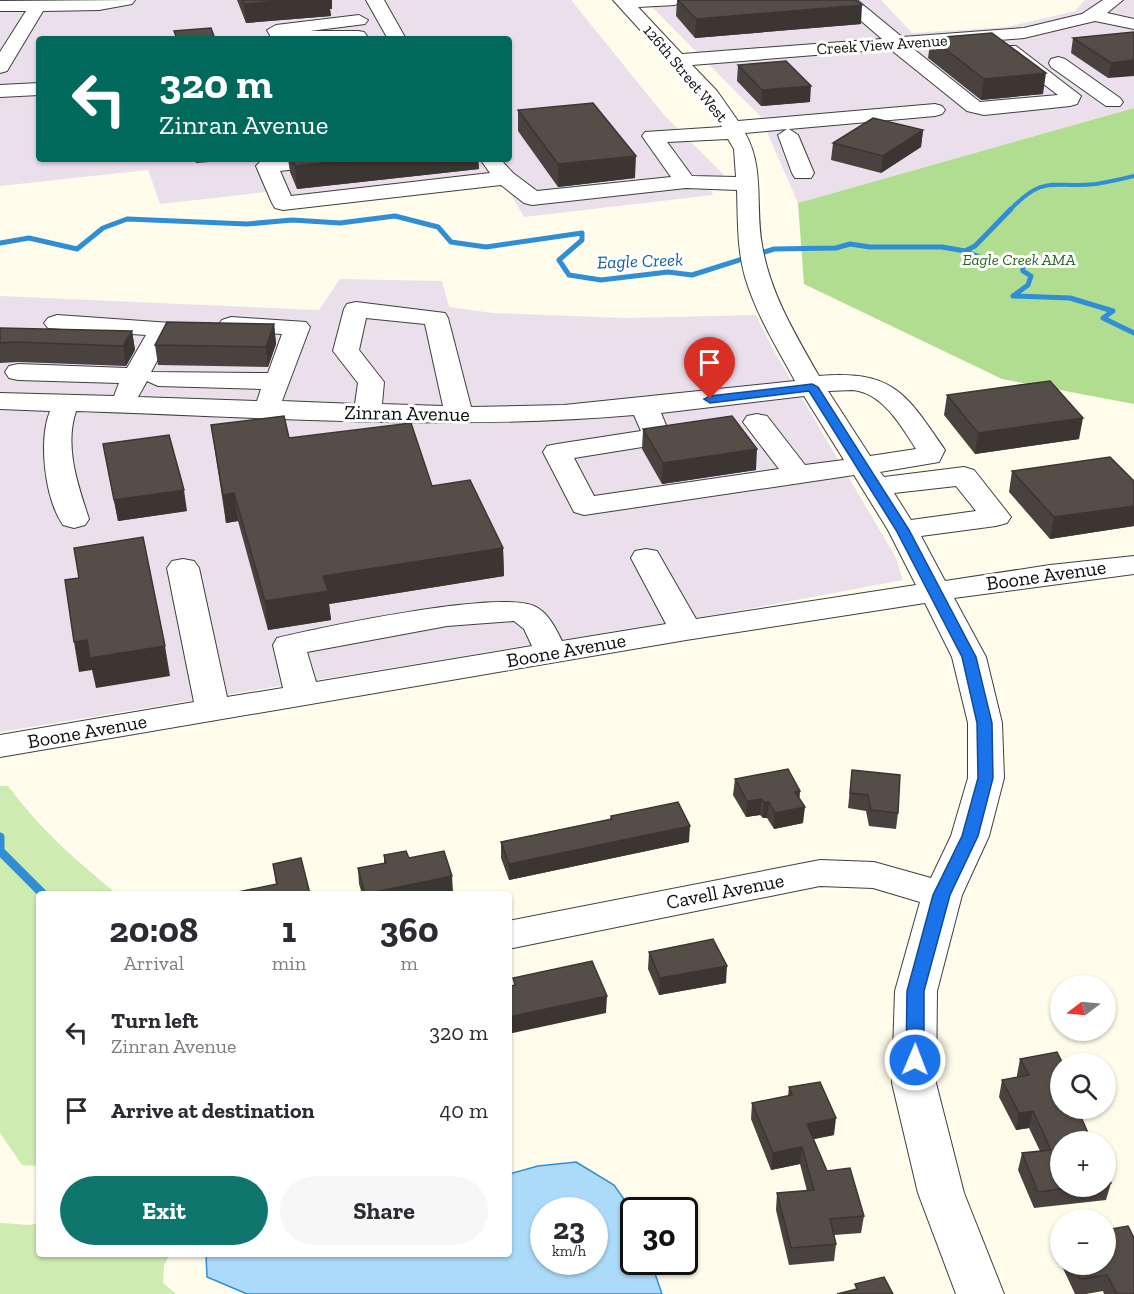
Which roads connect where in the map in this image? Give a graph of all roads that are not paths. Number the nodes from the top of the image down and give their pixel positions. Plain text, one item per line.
1 (348, 0) edge
2 (375, 0) edge
3 (664, 0) edge
4 (675, 0) edge
5 (846, 0) edge
6 (1114, 0) edge
7 (124, 1) edge
8 (623, 2) edge
9 (39, 3) edge
10 (0, 6) edge
11 (1092, 15) junction
12 (1073, 21) junction
13 (1132, 22) edge
14 (80, 23) dead end
15 (25, 26) junction
16 (48, 26) dead end
17 (392, 30) edge
18 (358, 32) edge
19 (1098, 34) edge
20 (990, 36) junction
21 (1036, 42) junction
22 (892, 44) junction
23 (855, 46) junction
24 (735, 49) junction
25 (679, 60) junction
26 (873, 62) junction
27 (0, 67) edge
28 (755, 71) junction
29 (725, 74) dead end
30 (36, 89) edge
31 (0, 91) edge
32 (1113, 102) dead end
33 (935, 110) dead end
34 (735, 133) junction
35 (912, 133) edge
36 (789, 135) junction
37 (302, 162) edge
38 (492, 162) edge
39 (804, 173) dead end
40 (505, 178) junction
41 (686, 182) junction
42 (748, 184) junction
43 (57, 323) dead end
44 (211, 324) edge
45 (18, 372) dead end
46 (147, 377) junction
47 (278, 381) junction
48 (812, 386) junction
49 (0, 401) edge
50 (66, 403) junction
51 (121, 405) junction
52 (644, 406) junction
53 (266, 410) junction
54 (595, 410) junction
55 (367, 413) junction
56 (459, 415) junction
57 (757, 422) dead end
58 (607, 444) junction
59 (797, 474) junction
60 (868, 476) junction
61 (74, 519) dead end
62 (903, 530) junction
63 (646, 558) dead end
64 (1134, 565) edge
65 (183, 568) dead end
66 (933, 592) junction
67 (686, 630) junction
68 (552, 653) junction
69 (302, 695) junction
70 (213, 710) junction
71 (0, 746) edge
72 (942, 895) junction
73 (512, 934) edge
74 (980, 1294) edge

1 - 18 street
2 - 17 street
3 - 4 street
3 - 8 street
5 - 22 street
6 - 11 street, Creek View Avenue
7 - 9 street
7 - 14 street
8 - 25 street, 126th Street West
9 - 10 street
9 - 15 street
11 - 12 street, Creek View Avenue
11 - 13 street
12 - 19 street
12 - 21 street, Creek View Avenue
15 - 16 street
15 - 27 street
17 - 18 street
20 - 21 street, Creek View Avenue
20 - 22 street, Creek View Avenue
20 - 22 street
21 - 32 street
22 - 23 street, Creek View Avenue
22 - 24 street
22 - 26 street
23 - 24 street, Creek View Avenue
23 - 26 street
24 - 25 street, Creek View Avenue
24 - 28 street
25 - 34 street, 126th Street West
26 - 28 street
28 - 29 street
30 - 31 street
33 - 34 street
34 - 36 street
34 - 41 street
34 - 42 street, 126th Street West
35 - 36 street
36 - 39 street
37 - 40 street
38 - 40 street
40 - 41 street
41 - 42 street
42 - 48 street, 126th Street West
43 - 46 street
44 - 47 street
45 - 46 street
46 - 47 street
46 - 51 street
47 - 53 street
48 - 52 street, Zinran Avenue
48 - 60 street, 126th Street West
48 - 60 street, Zinran Avenue
49 - 50 street, Zinran Avenue
50 - 51 street, Zinran Avenue
50 - 61 street
51 - 53 street, Zinran Avenue
52 - 54 street, Zinran Avenue
52 - 58 street
53 - 55 street, Zinran Avenue
54 - 56 street, Zinran Avenue
54 - 58 street
55 - 56 street, Zinran Avenue
55 - 56 street
57 - 59 street
58 - 59 street
59 - 60 street
60 - 62 street, 126th Street West
60 - 62 street
62 - 66 street, 126th Street West
63 - 67 street
64 - 66 street, Boone Avenue
65 - 70 street
66 - 67 street, Boone Avenue
66 - 72 street, 126th Street West
67 - 68 street, Boone Avenue
68 - 69 street, Boone Avenue
68 - 69 street
69 - 70 street, Boone Avenue
70 - 71 street, Boone Avenue
72 - 73 street, Cavell Avenue
72 - 74 street, 126th Street West

